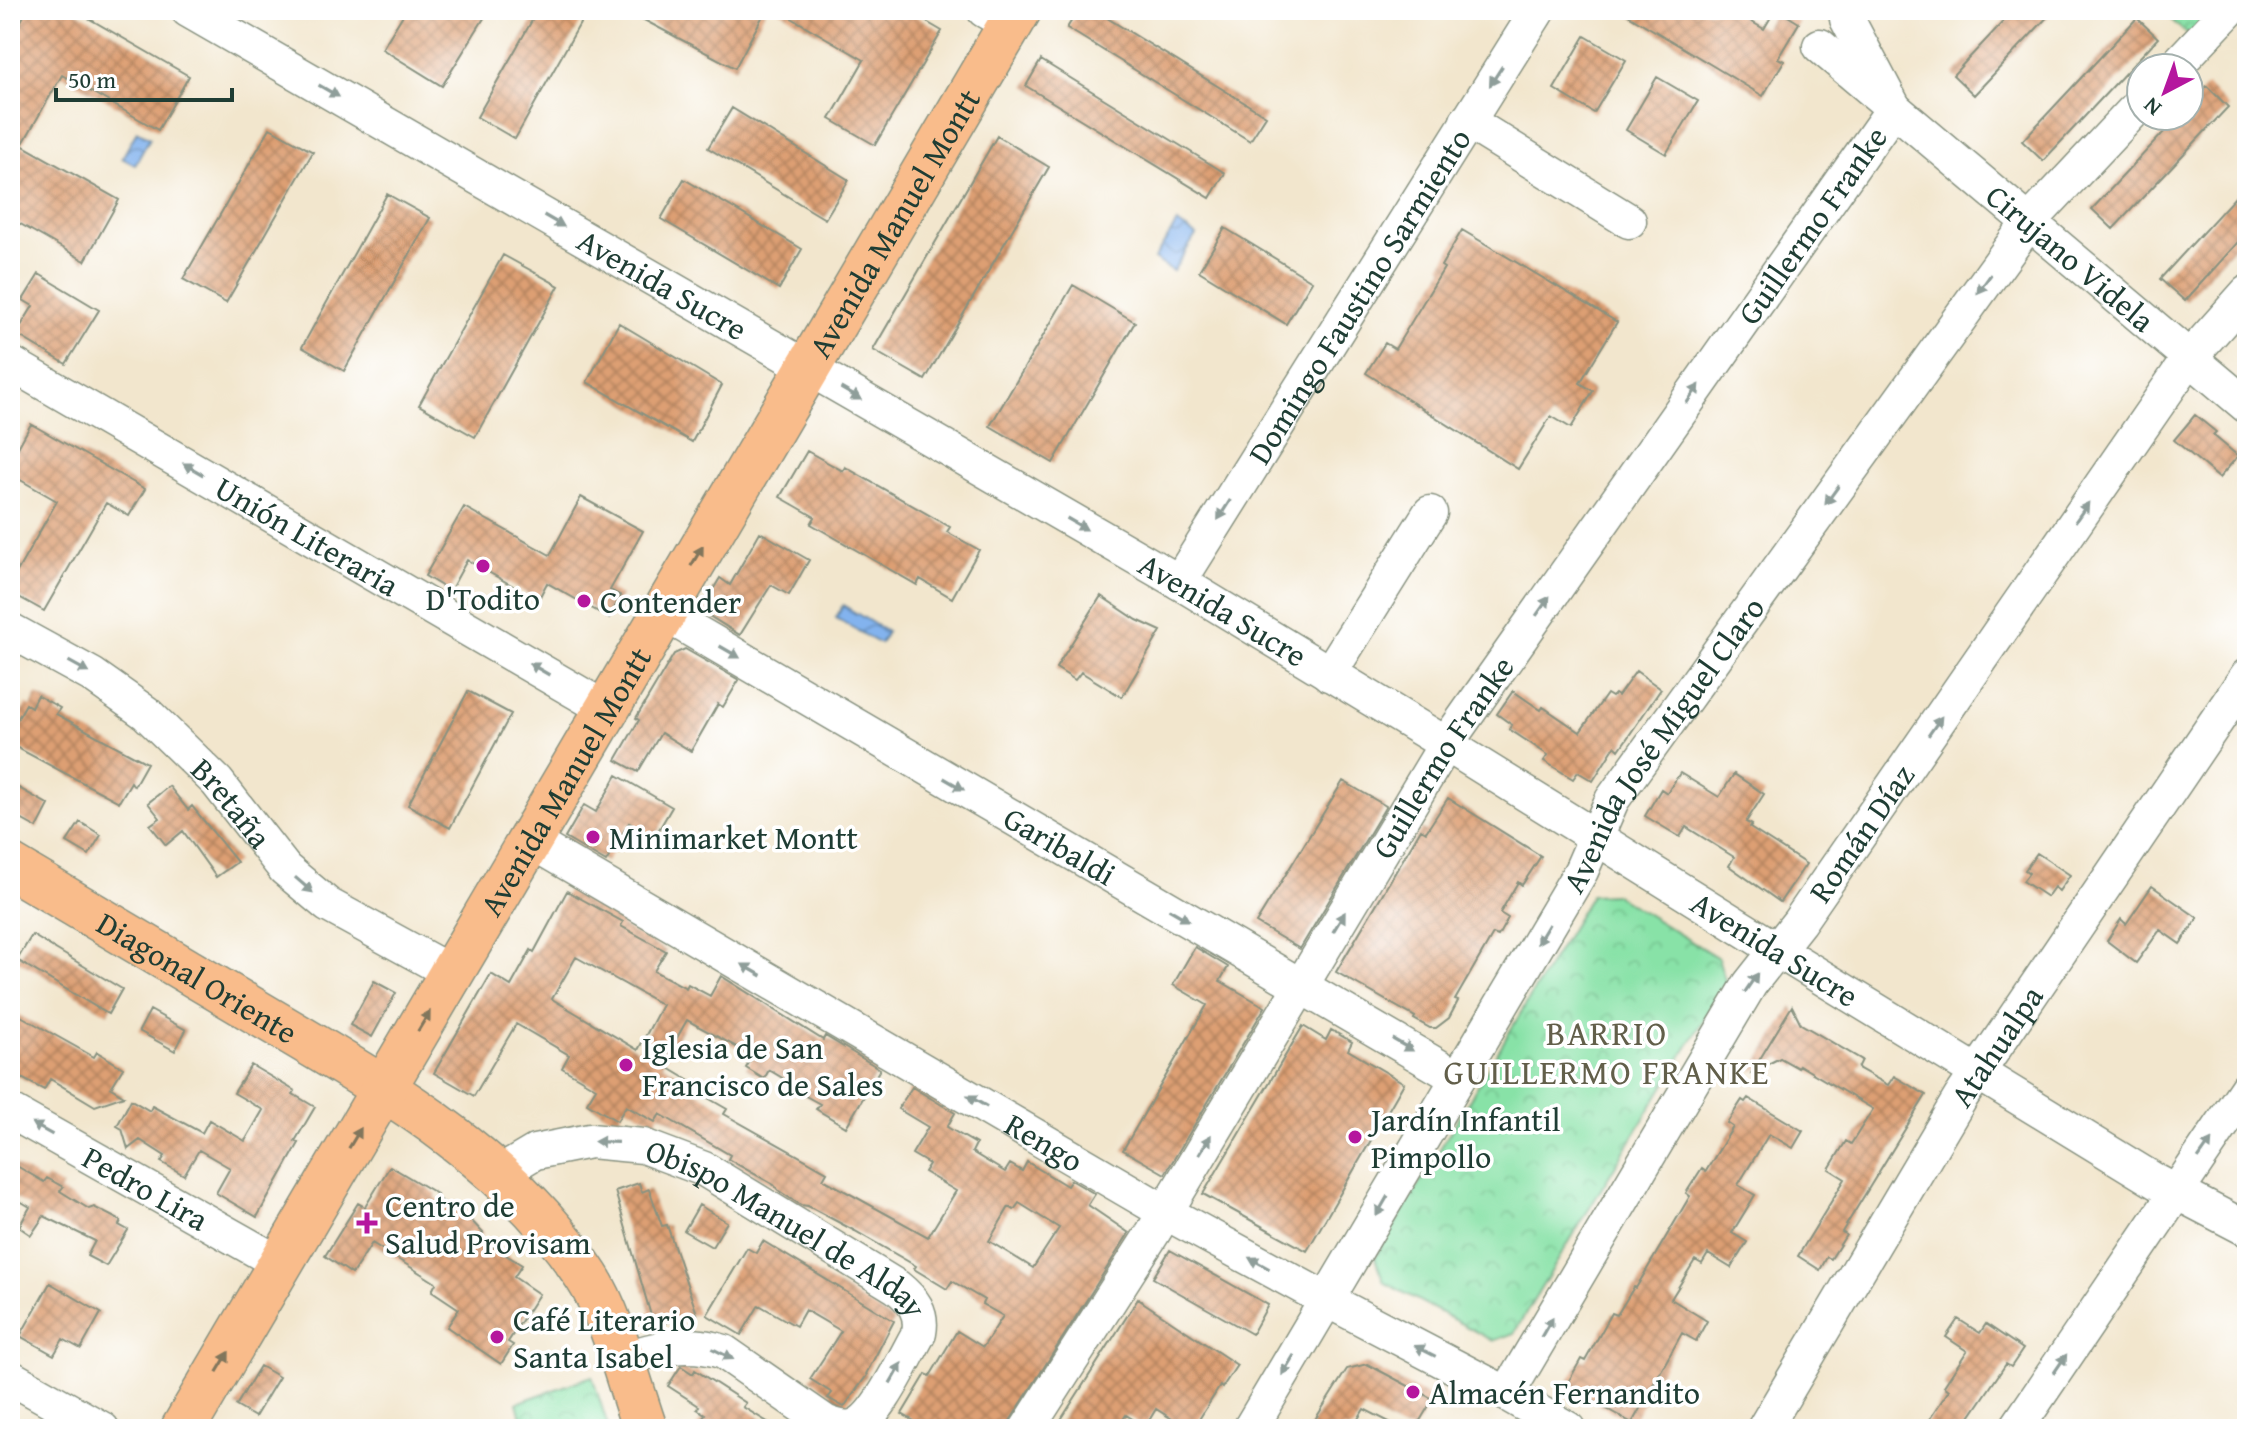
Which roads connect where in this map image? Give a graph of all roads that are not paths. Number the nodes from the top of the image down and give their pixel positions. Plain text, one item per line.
1 (188, 10) edge
2 (1538, 10) edge
3 (2229, 10) edge
4 (1005, 15) edge
5 (1847, 19) dead end
6 (1820, 46) dead end
7 (2189, 52) edge
8 (1894, 108) junction
9 (2125, 120) edge
10 (1467, 121) junction
11 (1629, 221) dead end
12 (2030, 221) junction
13 (2247, 293) edge
14 (2190, 357) junction
15 (10, 363) edge
16 (809, 369) junction
17 (2247, 406) edge
18 (1430, 513) dead end
19 (1179, 582) junction
20 (663, 613) junction
21 (10, 630) edge
22 (1329, 674) junction
23 (2247, 676) edge
24 (606, 709) junction
25 (1446, 744) junction
26 (1596, 837) junction
27 (530, 841) junction
28 (10, 866) edge
29 (1777, 950) junction
30 (452, 973) junction
31 (1301, 986) junction
32 (1978, 1072) junction
33 (1458, 1078) junction
34 (384, 1088) junction
35 (2247, 1088) edge
36 (10, 1111) edge
37 (500, 1173) junction
38 (2175, 1191) junction
39 (1165, 1212) junction
40 (2247, 1229) edge
41 (281, 1264) junction
42 (1327, 1300) junction
43 (621, 1360) junction
44 (10, 1377) edge
45 (1507, 1394) junction
46 (102, 1429) edge
47 (183, 1429) edge
48 (645, 1429) edge
49 (1027, 1429) edge
50 (1250, 1429) edge
51 (1568, 1429) edge
52 (1764, 1429) edge
53 (2016, 1429) edge

1 -> 16 street, Avenida Sucre
2 -> 10 street, Domingo Faustino Sarmiento
3 - 7 street
4 - 16 main road, Avenida Manuel Montt
5 - 8 street, Cirujano Videla
6 - 8 street, Cirujano Videla
8 - 12 street, Cirujano Videla
25 -> 8 street, Guillermo Franke
9 - 12 street, Avenida José Miguel Claro
10 - 11 street
10 -> 19 street, Domingo Faustino Sarmiento
12 - 14 street, Cirujano Videla
12 -> 26 street, Avenida José Miguel Claro
13 - 14 street, Román Díaz
14 - 17 street, Cirujano Videla
29 -> 14 street, Román Díaz
24 -> 15 street, Unión Literaria
16 -> 19 street, Avenida Sucre
20 -> 16 main road, Avenida Manuel Montt
18 - 22 street
19 - 22 street, Avenida Sucre
20 - 24 main road, Avenida Manuel Montt
20 -> 31 street, Garibaldi
21 -> 30 street, Bretaña
22 - 25 street, Avenida Sucre
23 - 32 street, Atahualpa
24 - 27 main road, Avenida Manuel Montt
25 - 26 street, Avenida Sucre
31 -> 25 street, Guillermo Franke
26 - 29 street, Avenida Sucre
26 -> 33 street, Avenida José Miguel Claro
27 - 30 main road, Avenida Manuel Montt
39 -> 27 street, Rengo
28 - 34 main road, Diagonal Oriente
29 - 32 street, Avenida Sucre
45 -> 29 street, Román Díaz
34 -> 30 main road, Avenida Manuel Montt
31 -> 33 street, Garibaldi
39 -> 31 street, Guillermo Franke
32 - 38 street, Avenida Sucre
32 - 52 street, Atahualpa
33 -> 42 street, Avenida José Miguel Claro
34 - 37 main road, Diagonal Oriente
41 -> 34 main road, Avenida Manuel Montt
38 -> 35 street
41 -> 36 street, Pedro Lira
37 - 43 main road, Diagonal Oriente
43 -> 37 street, Obispo Manuel de Alday
38 - 40 street, Avenida Sucre
53 -> 38 street
42 -> 39 street, Rengo
39 - 49 street, Guillermo Franke
47 -> 41 main road, Avenida Manuel Montt
45 -> 42 street, Rengo
42 -> 50 street, Avenida José Miguel Claro
43 - 48 main road, Diagonal Oriente
44 - 46 street
45 - 51 street, Rengo

